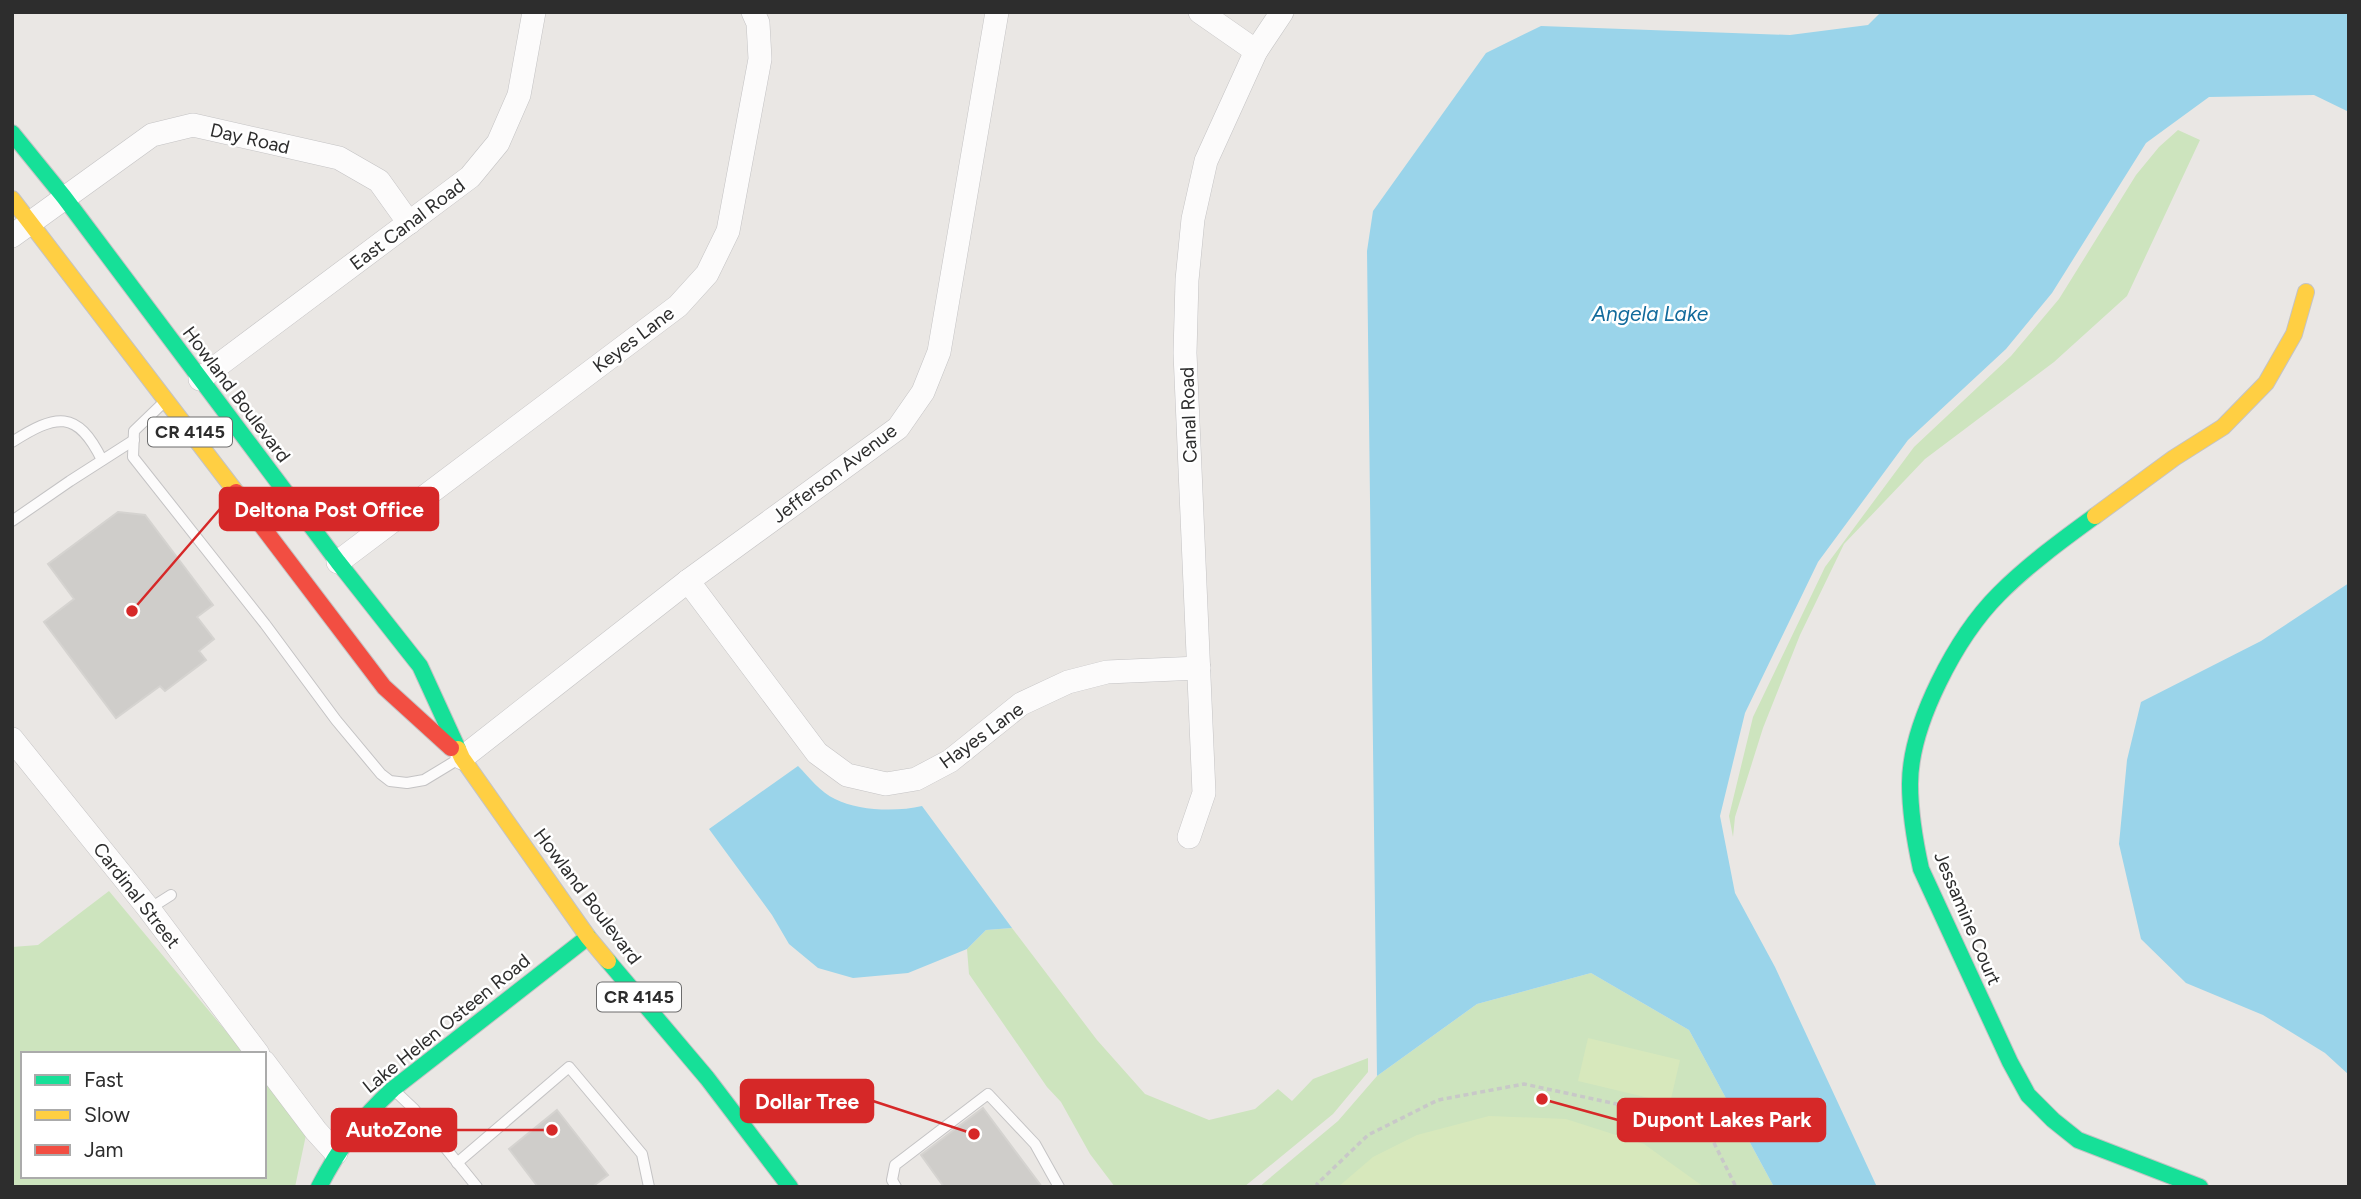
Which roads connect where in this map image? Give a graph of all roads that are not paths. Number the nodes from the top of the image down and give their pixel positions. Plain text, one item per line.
1 (534, 12) edge
2 (753, 12) edge
3 (997, 12) edge
4 (1199, 12) edge
5 (1282, 12) edge
6 (1255, 51) junction
7 (12, 133) edge
8 (64, 197) junction
9 (12, 199) edge
10 (409, 223) junction
11 (21, 229) edge
12 (2306, 292) dead end
13 (200, 379) junction
14 (166, 400) junction
15 (190, 407) dead end
16 (134, 440) junction
17 (12, 442) edge
18 (102, 460) junction
19 (286, 521) dead end
20 (12, 522) edge
21 (314, 530) junction
22 (338, 562) junction
23 (688, 581) junction
24 (1199, 668) junction
25 (12, 738) edge
26 (461, 758) junction
27 (1189, 837) dead end
28 (171, 895) dead end
29 (149, 909) junction
30 (588, 937) junction
31 (256, 1052) edge
32 (266, 1065) edge
33 (393, 1089) junction
34 (336, 1153) junction
35 (457, 1163) junction
36 (319, 1187) edge
37 (477, 1187) edge
38 (649, 1187) edge
39 (790, 1187) edge
40 (896, 1187) edge
41 (1059, 1187) edge
42 (2200, 1187) edge

1 - 10 street, East Canal Road
2 - 22 street, Keyes Lane
3 - 23 street, Jefferson Avenue
4 - 6 street
5 - 6 street, Canal Road
6 - 24 street, Canal Road
7 - 8 main road, Howland Boulevard / CR 4145
8 - 10 street, Day Road
8 - 11 street, Day Road
8 - 13 main road, Howland Boulevard / CR 4145
9 - 11 main road, Howland Boulevard / CR 4145
10 - 13 street, East Canal Road
11 - 14 main road, Howland Boulevard / CR 4145
12 - 42 main road, Jessamine Court
13 - 21 main road, Howland Boulevard / CR 4145
14 - 15 main road
14 - 16 lane
14 - 26 main road, Howland Boulevard / CR 4145
16 - 18 lane
16 - 26 lane
17 - 18 lane
18 - 20 lane
19 - 21 main road
21 - 22 main road, Howland Boulevard / CR 4145
22 - 26 main road, Howland Boulevard / CR 4145
23 - 24 street, Hayes Lane
23 - 26 street, Jefferson Avenue
24 - 27 street, Canal Road
25 - 29 street, Cardinal Street
26 - 30 main road, Howland Boulevard / CR 4145
28 - 29 lane
29 - 31 street, Cardinal Street
30 - 33 main road, Lake Helen Osteen Road
30 - 39 main road, Howland Boulevard / CR 4145
32 - 34 street
33 - 34 main road, Lake Helen Osteen Road
33 - 35 lane
34 - 36 main road, Lake Helen Osteen Road
35 - 37 lane
35 - 38 lane
40 - 41 lane

